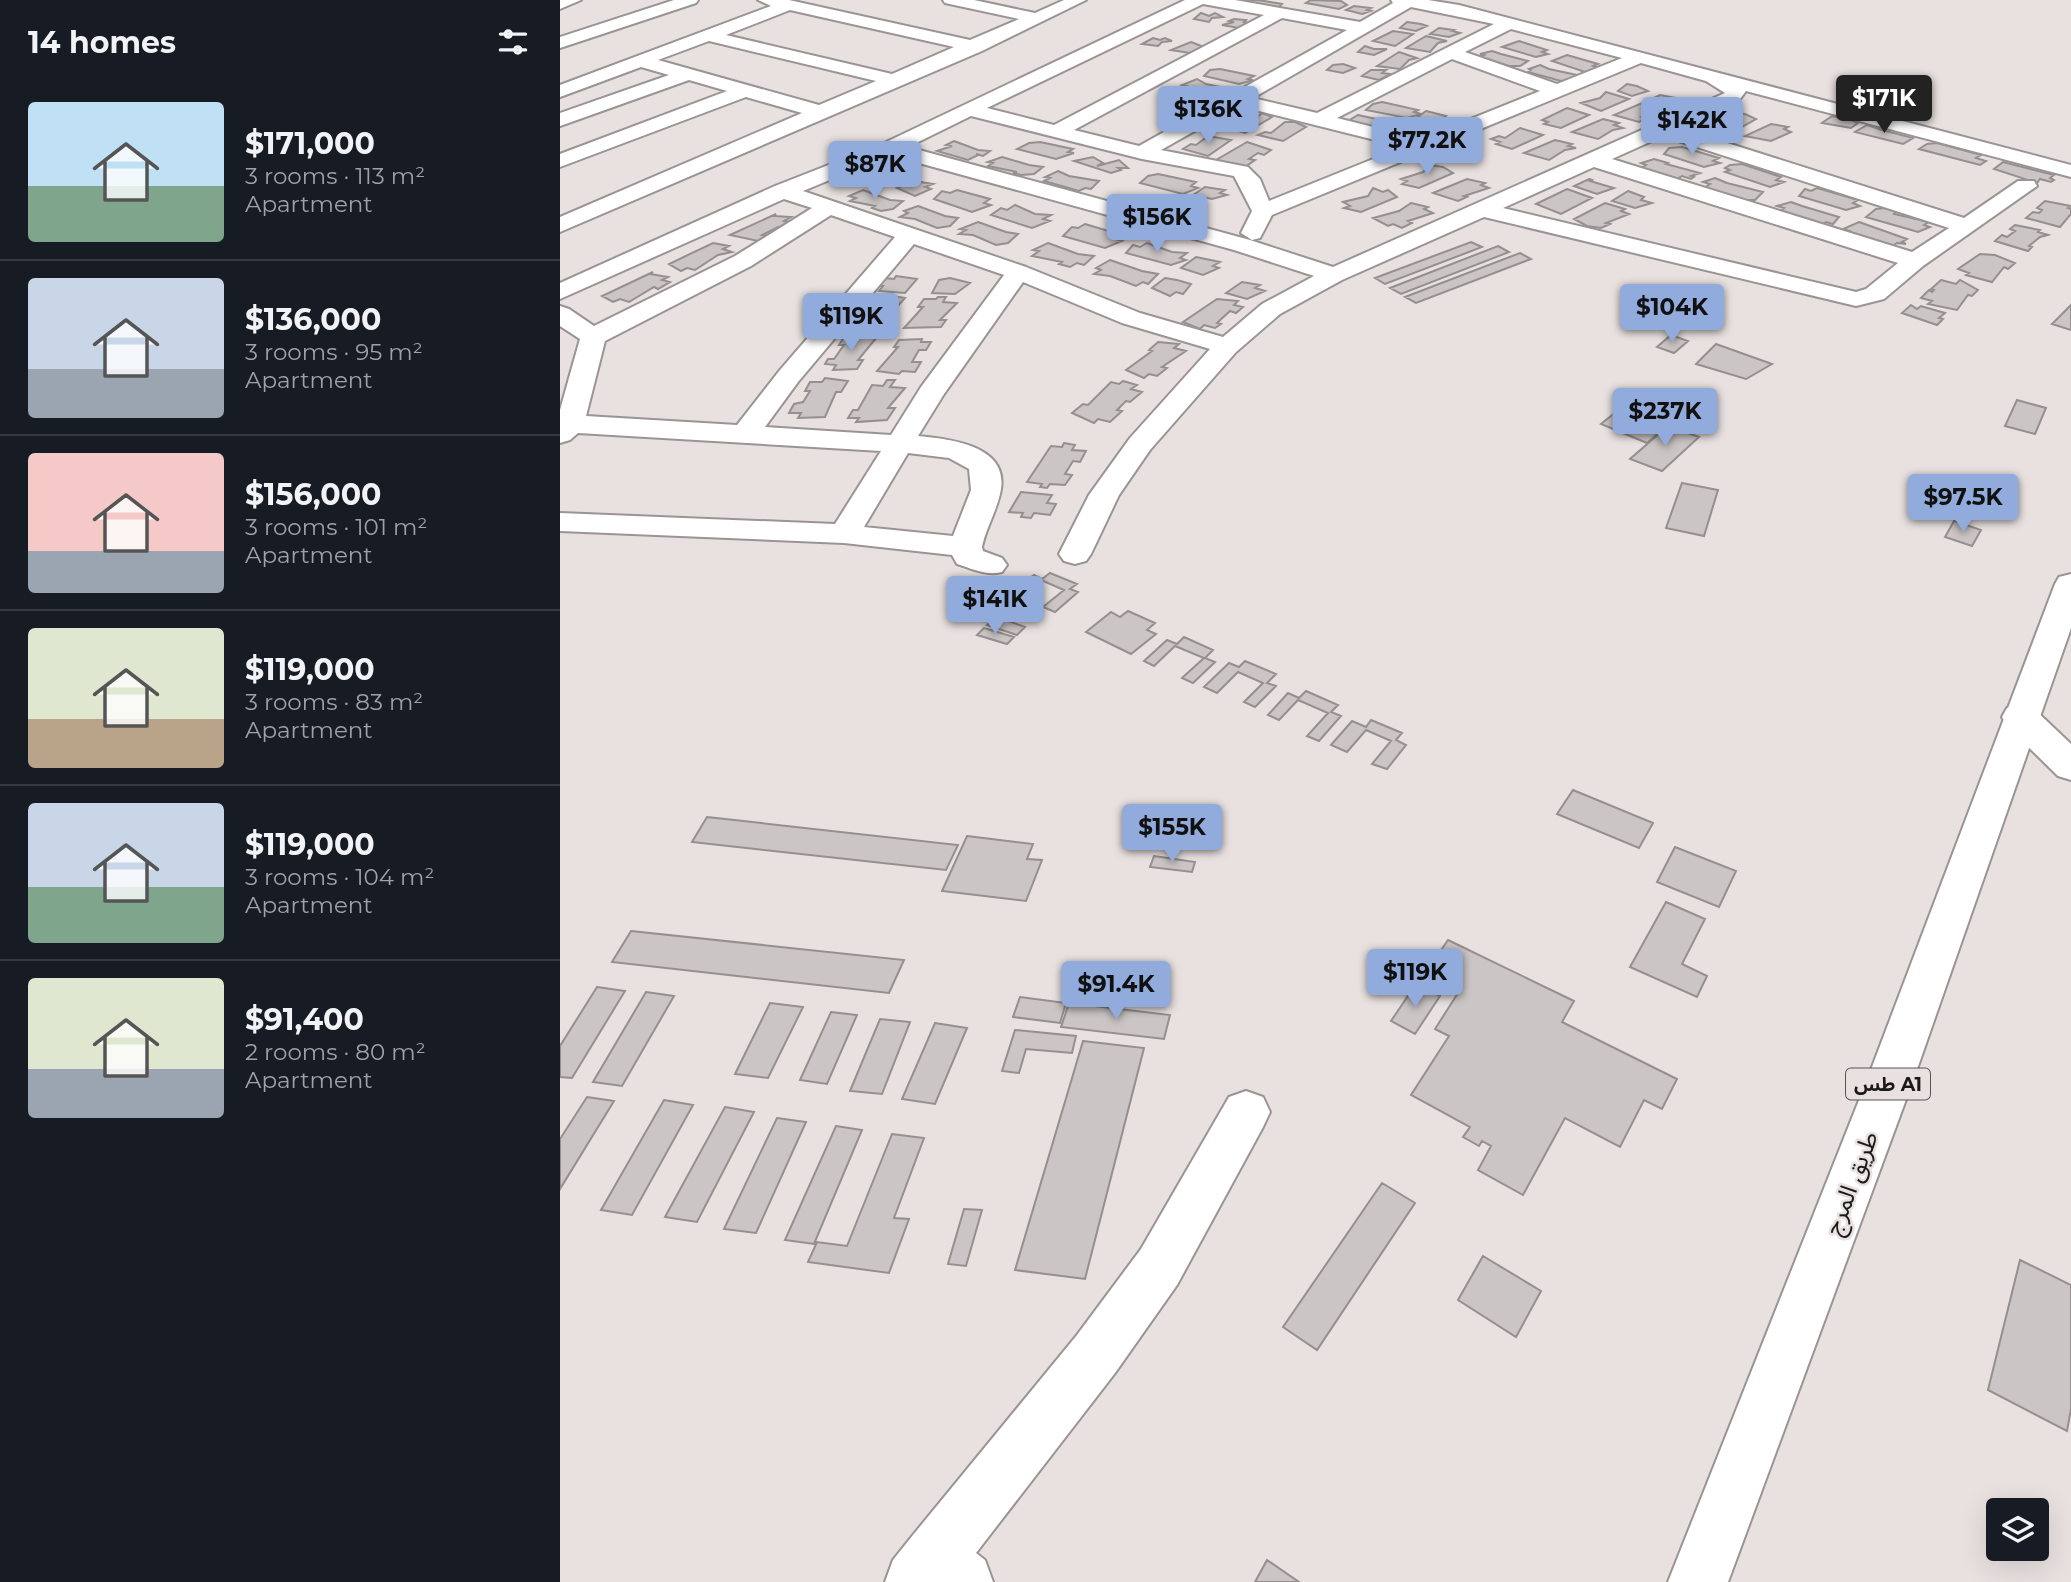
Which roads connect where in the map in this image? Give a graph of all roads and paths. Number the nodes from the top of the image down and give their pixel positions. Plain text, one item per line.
1 (573, 0) edge
2 (690, 0) edge
3 (766, 0) edge
4 (1078, 0) edge
5 (1198, 0) edge
6 (1207, 0) edge
7 (959, 1) edge
8 (1404, 1) edge
9 (560, 4) edge
10 (789, 5) junction
11 (1280, 13) junction
12 (1036, 18) junction
13 (1509, 23) junction
14 (1359, 27) junction
15 (898, 30) junction
16 (560, 32) edge
17 (706, 35) junction
18 (578, 37) junction
19 (560, 43) edge
20 (970, 46) junction
21 (1098, 46) junction
22 (1009, 53) dead end
23 (1451, 53) junction
24 (1135, 54) dead end
25 (1035, 58) dead end
26 (1159, 59) dead end
27 (640, 61) junction
28 (1629, 62) junction
29 (1061, 63) junction
30 (1183, 64) junction
31 (686, 75) junction
32 (1713, 77) junction
33 (894, 80) junction
34 (560, 91) edge
35 (744, 91) junction
36 (1558, 91) junction
37 (1730, 99) junction
38 (1240, 100) junction
39 (966, 109) junction
40 (821, 112) junction
41 (1321, 118) junction
42 (560, 120) edge
43 (1662, 129) junction
44 (1833, 129) dead end
45 (1057, 131) junction
46 (1424, 146) junction
47 (888, 148) junction
48 (1142, 153) junction
49 (560, 160) edge
50 (1593, 160) junction
51 (2071, 171) edge
52 (2000, 178) dead end
53 (783, 191) junction
54 (829, 207) junction
55 (1480, 209) junction
56 (1263, 211) junction
57 (560, 225) edge
58 (1967, 226) junction
59 (911, 233) junction
60 (1242, 245) junction
61 (1915, 261) junction
62 (1018, 272) junction
63 (1334, 275) junction
64 (560, 292) edge
65 (560, 314) edge
66 (593, 337) junction
67 (1227, 345) junction
68 (564, 428) edge
69 (745, 434) junction
70 (902, 444) junction
71 (560, 522) edge
72 (844, 534) junction
73 (966, 547) junction
74 (1074, 554) dead end
75 (992, 565) dead end
76 (2071, 584) edge
77 (2020, 716) junction
78 (2071, 766) edge
79 (1246, 1112) dead end
80 (937, 1573) edge
81 (1698, 1582) edge

1 - 9 main road
2 - 18 main road
3 - 10 main road
4 - 12 main road
5 - 21 main road
6 - 11 main road
7 - 12 main road
7 - 15 main road
8 - 13 main road
8 - 14 main road
10 - 15 main road
10 - 17 main road
11 - 14 main road
11 - 30 main road
12 - 20 main road
13 - 23 main road
13 - 28 main road
14 - 38 main road
15 - 20 main road
16 - 18 main road
17 - 27 main road
17 - 33 main road
18 - 19 main road
20 - 22 main road
20 - 33 main road
21 - 24 main road
21 - 29 main road
23 - 36 main road
23 - 41 main road
25 - 29 main road
26 - 30 main road
27 - 31 main road
27 - 34 main road
28 - 32 main road
28 - 36 main road
28 - 37 main road
29 - 39 main road
30 - 45 main road
31 - 35 main road
31 - 42 main road
32 - 37 main road
32 - 51 main road
33 - 40 main road
35 - 40 main road
35 - 49 main road
36 - 46 main road
37 - 43 main road
37 - 44 main road
38 - 41 main road
38 - 48 main road
39 - 45 main road
39 - 47 main road
40 - 57 main road
41 - 46 main road
43 - 50 main road
43 - 58 main road
45 - 48 main road
46 - 56 main road
47 - 53 main road
47 - 60 main road
48 - 56 main road
50 - 55 main road
50 - 61 main road
52 - 58 main road
53 - 54 main road
53 - 64 main road
54 - 59 main road
54 - 66 main road
55 - 61 main road
55 - 63 main road
56 - 60 main road
58 - 61 main road
59 - 62 main road
59 - 69 main road
60 - 63 main road
62 - 67 main road
62 - 70 main road
63 - 67 main road
65 - 66 main road
66 - 68 main road
67 - 74 main road
68 - 69 main road
69 - 70 main road
70 - 72 main road
70 - 73 main road
71 - 72 main road
72 - 73 main road
73 - 75 main road
76 - 77 main road, طريق المرج / طس A1
77 - 78 main road
77 - 81 main road, طريق المرج / طس A1
79 - 80 main road

